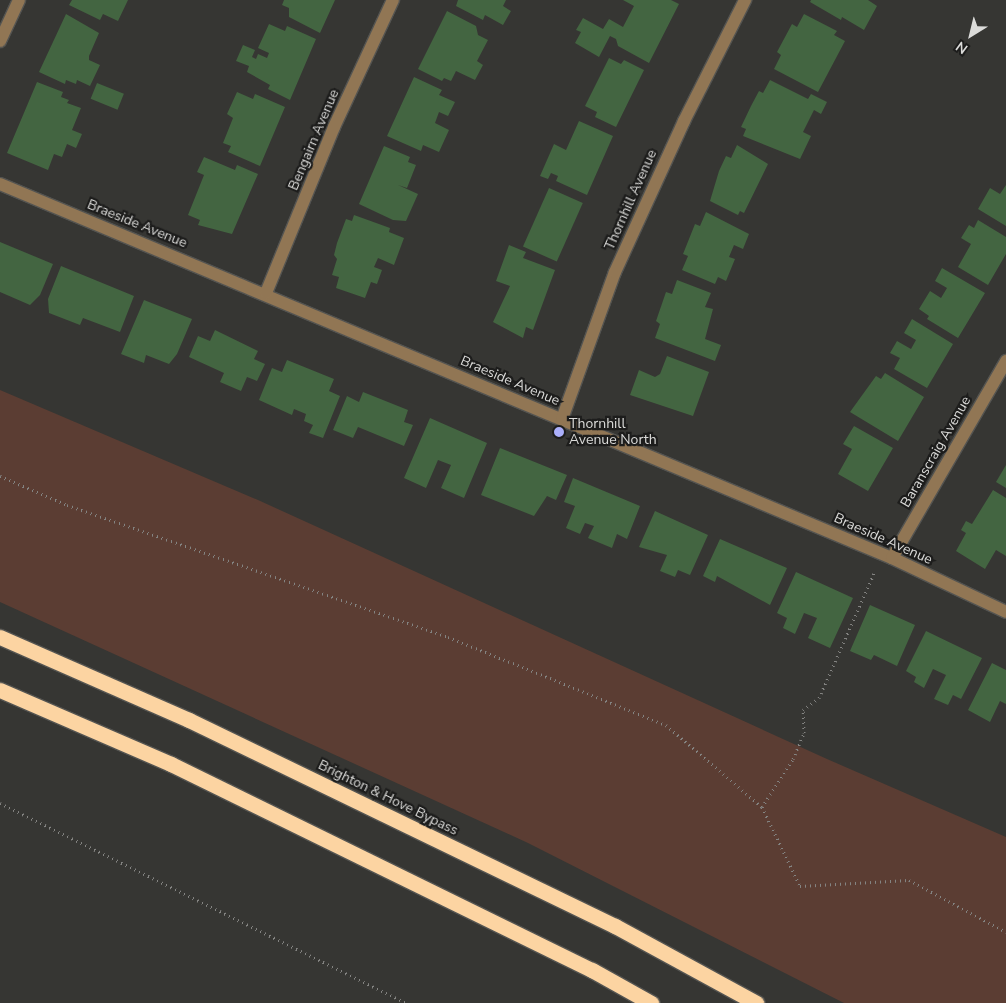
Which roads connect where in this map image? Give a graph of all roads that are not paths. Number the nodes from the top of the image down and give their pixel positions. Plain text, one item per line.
1 (19, 0) edge
2 (394, 0) edge
3 (745, 0) edge
4 (0, 41) edge
5 (0, 184) edge
6 (266, 293) junction
7 (1006, 361) edge
8 (562, 420) junction
9 (887, 556) junction
10 (1006, 612) edge
11 (0, 637) edge
12 (0, 690) edge
13 (651, 1003) edge
14 (756, 1003) edge

1 - 4 street
2 - 6 street, Bengairn Avenue
3 - 8 street, Thornhill Avenue
5 - 6 street, Braeside Avenue
6 - 8 street, Braeside Avenue
7 - 9 street, Baranscraig Avenue
8 - 9 street, Braeside Avenue
9 - 10 street, Braeside Avenue
11 - 14 highway, Brighton & Hove Bypass
12 - 13 highway

